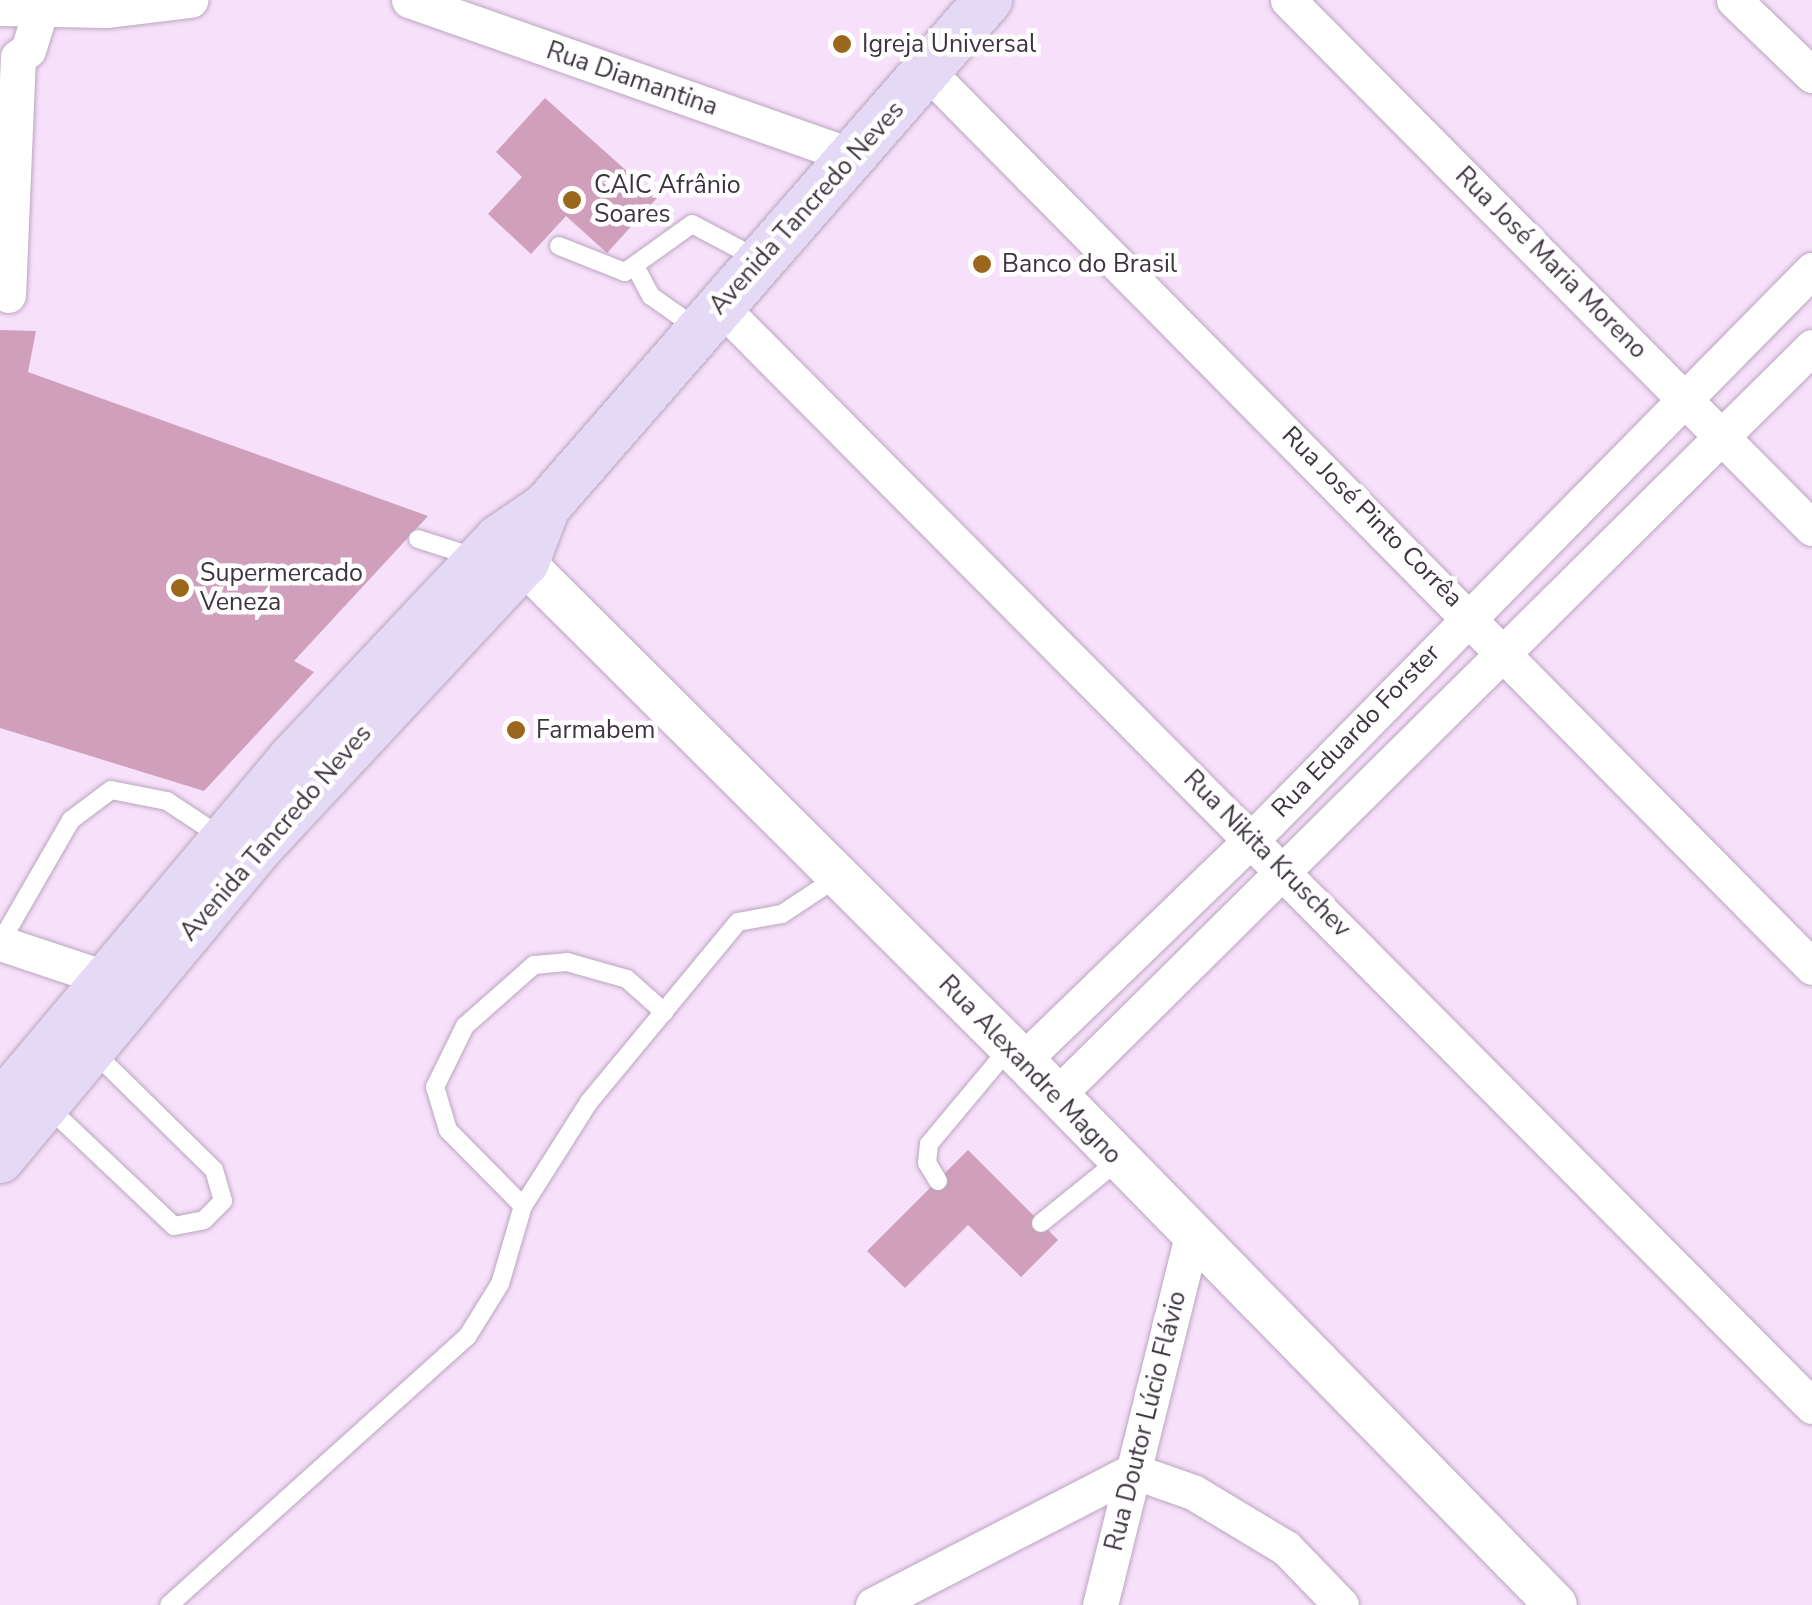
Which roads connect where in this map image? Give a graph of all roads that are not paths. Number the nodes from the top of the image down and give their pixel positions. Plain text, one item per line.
1 (190, 0) edge
2 (410, 0) edge
3 (988, 0) edge
4 (1288, 0) edge
5 (1734, 0) edge
6 (0, 8) edge
7 (41, 8) junction
8 (9, 56) edge
9 (928, 72) junction
10 (1812, 75) edge
11 (854, 157) junction
12 (559, 246) dead end
13 (760, 260) junction
14 (636, 268) junction
15 (1812, 270) edge
16 (8, 295) dead end
17 (709, 318) junction
18 (1812, 346) edge
19 (1689, 400) junction
20 (1724, 438) junction
21 (1812, 528) edge
22 (418, 539) dead end
23 (502, 553) junction
24 (1469, 614) junction
25 (1505, 653) junction
26 (223, 838) junction
27 (1253, 838) junction
28 (1284, 871) junction
29 (839, 876) junction
30 (0, 943) edge
31 (1812, 967) edge
32 (102, 976) junction
33 (664, 1012) junction
34 (91, 1049) junction
35 (1017, 1053) junction
36 (1057, 1094) junction
37 (23, 1106) edge
38 (0, 1160) edge
39 (1119, 1160) junction
40 (938, 1181) dead end
41 (523, 1206) junction
42 (1041, 1223) dead end
43 (1192, 1236) junction
44 (1812, 1406) edge
45 (1133, 1471) junction
46 (169, 1605) edge
47 (874, 1605) edge
48 (1100, 1605) edge
49 (1341, 1605) edge
50 (1556, 1605) edge

1 - 7 street
2 - 11 street, Rua Diamantina
3 - 9 main road, Avenida Tancredo Neves
4 - 19 street, Rua José Maria Moreno
5 - 10 street
6 - 7 street
7 - 8 street
8 - 16 street
9 - 11 main road, Avenida Tancredo Neves
9 - 24 street, Rua José Pinto Corrêa
11 - 13 main road, Avenida Tancredo Neves
12 - 14 lane
13 - 14 lane
13 - 17 main road, Avenida Tancredo Neves
14 - 17 lane
15 - 19 street, Rua Eduardo Forster
17 - 23 main road, Avenida Tancredo Neves
17 - 27 street, Rua Nikita Kruschev
18 - 20 street, Rua Eduardo Forster
19 - 20 street, Rua José Maria Moreno
19 - 24 street, Rua Eduardo Forster
20 - 21 street, Rua José Maria Moreno
20 - 25 street, Rua Eduardo Forster
22 - 23 lane
23 - 26 main road, Avenida Tancredo Neves
23 - 29 street, Rua Alexandre Magno
23 - 34 main road, Avenida Tancredo Neves
24 - 25 street, Rua José Pinto Corrêa
24 - 27 street, Rua Eduardo Forster
25 - 28 street, Rua Eduardo Forster
25 - 31 street, Rua José Pinto Corrêa
26 - 30 lane
26 - 32 main road, Avenida Tancredo Neves
27 - 28 street, Rua Nikita Kruschev
27 - 35 street, Rua Eduardo Forster
28 - 36 street, Rua Eduardo Forster
28 - 44 street, Rua Nikita Kruschev
29 - 33 lane
29 - 35 street, Rua Alexandre Magno
30 - 32 street
32 - 37 main road, Avenida Tancredo Neves
33 - 41 lane
33 - 41 lane
34 - 37 main road, Avenida Tancredo Neves
34 - 37 lane
35 - 36 street, Rua Alexandre Magno
35 - 40 lane
36 - 39 street, Rua Alexandre Magno
37 - 38 main road, Avenida Tancredo Neves
39 - 42 lane
39 - 43 street, Rua Alexandre Magno
41 - 46 lane
43 - 45 street, Rua Doutor Lúcio Flávio
43 - 50 street, Rua Alexandre Magno
45 - 47 street
45 - 48 street, Rua Doutor Lúcio Flávio
45 - 49 street

